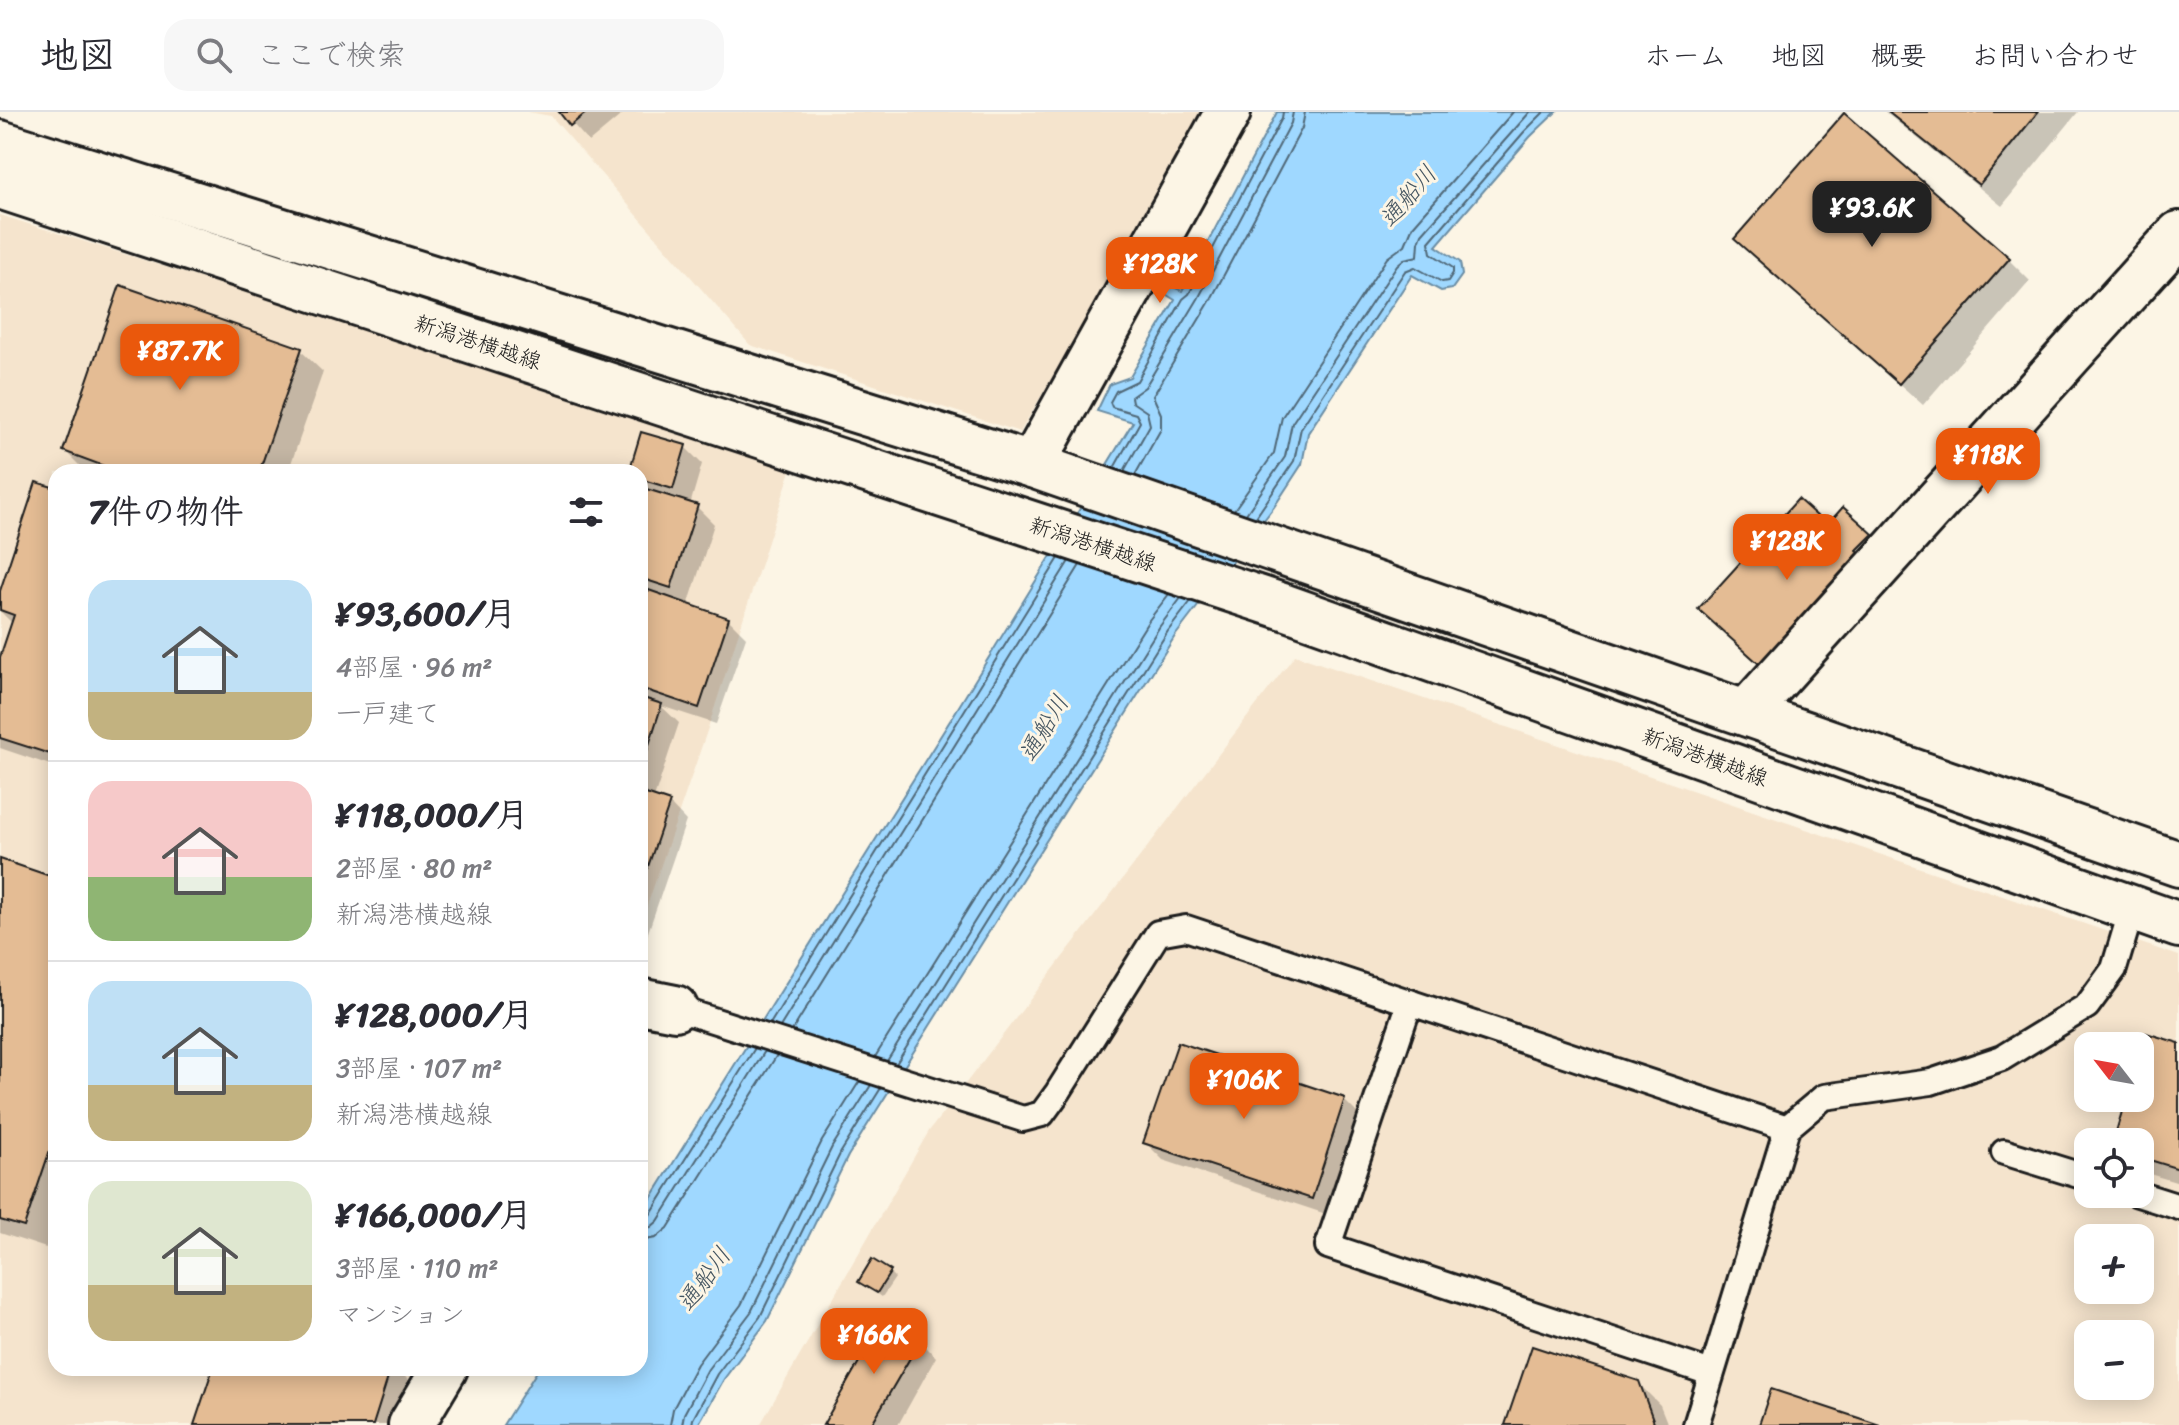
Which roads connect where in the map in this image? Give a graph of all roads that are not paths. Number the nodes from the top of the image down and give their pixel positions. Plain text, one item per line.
1 (1228, 112) edge
2 (0, 143) edge
3 (0, 186) edge
4 (2179, 234) edge
5 (1043, 469) junction
6 (1746, 713) junction
7 (2179, 864) edge
8 (2132, 909) junction
9 (2179, 925) edge
10 (1410, 1002) junction
11 (658, 1004) edge
12 (1787, 1128) junction
13 (2004, 1152) dead end
14 (2074, 1174) edge
15 (2154, 1199) edge
16 (2179, 1207) edge
17 (1711, 1373) junction
18 (440, 1376) edge
19 (411, 1425) edge
20 (1696, 1425) edge

1 - 5 main road
2 - 5 main road, 新潟港横越線
3 - 8 main road, 新潟港横越線
4 - 6 main road
5 - 6 main road, 新潟港横越線
6 - 7 main road, 新潟港横越線
8 - 9 main road, 新潟港横越線
8 - 12 lane
10 - 11 lane
10 - 12 lane
10 - 17 lane
12 - 17 lane
13 - 14 lane
15 - 16 lane
17 - 20 lane
18 - 19 main road

